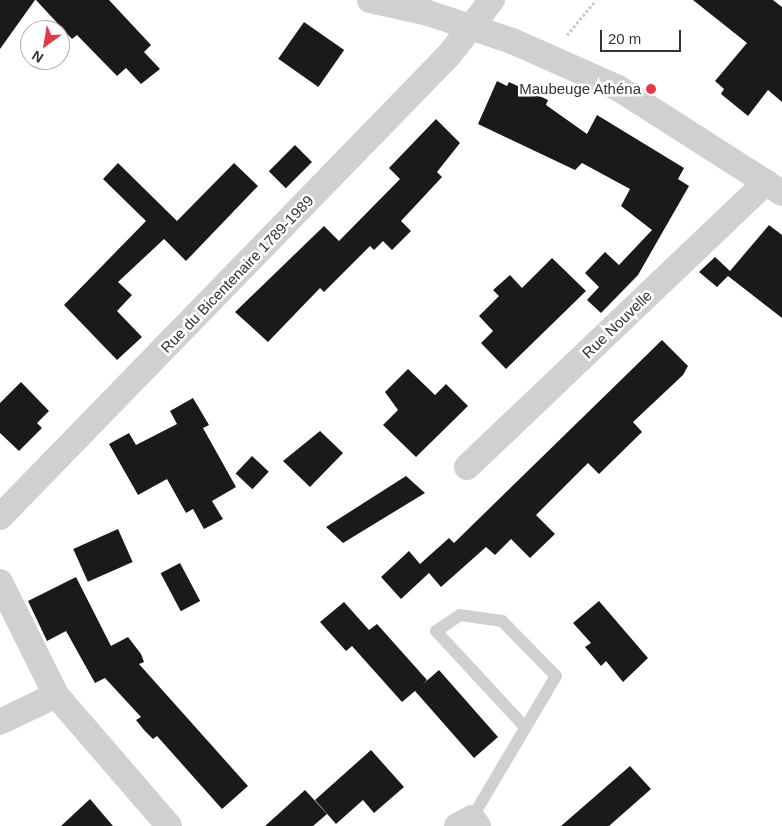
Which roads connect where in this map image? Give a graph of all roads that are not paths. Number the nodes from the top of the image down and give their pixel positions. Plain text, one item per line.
1 (370, 0) edge
2 (492, 0) edge
3 (468, 27) junction
4 (774, 187) edge
5 (467, 467) dead end
6 (0, 517) edge
7 (0, 582) edge
8 (56, 695) junction
9 (0, 722) edge
10 (525, 727) junction
11 (469, 824) edge
12 (169, 826) edge

1 - 3 street
2 - 3 street, Rue du Bicentenaire 1789-1989
3 - 4 street
3 - 6 street, Rue du Bicentenaire 1789-1989
4 - 5 street, Rue Nouvelle
7 - 8 street
8 - 9 street
8 - 12 street
10 - 10 lane
10 - 11 lane

